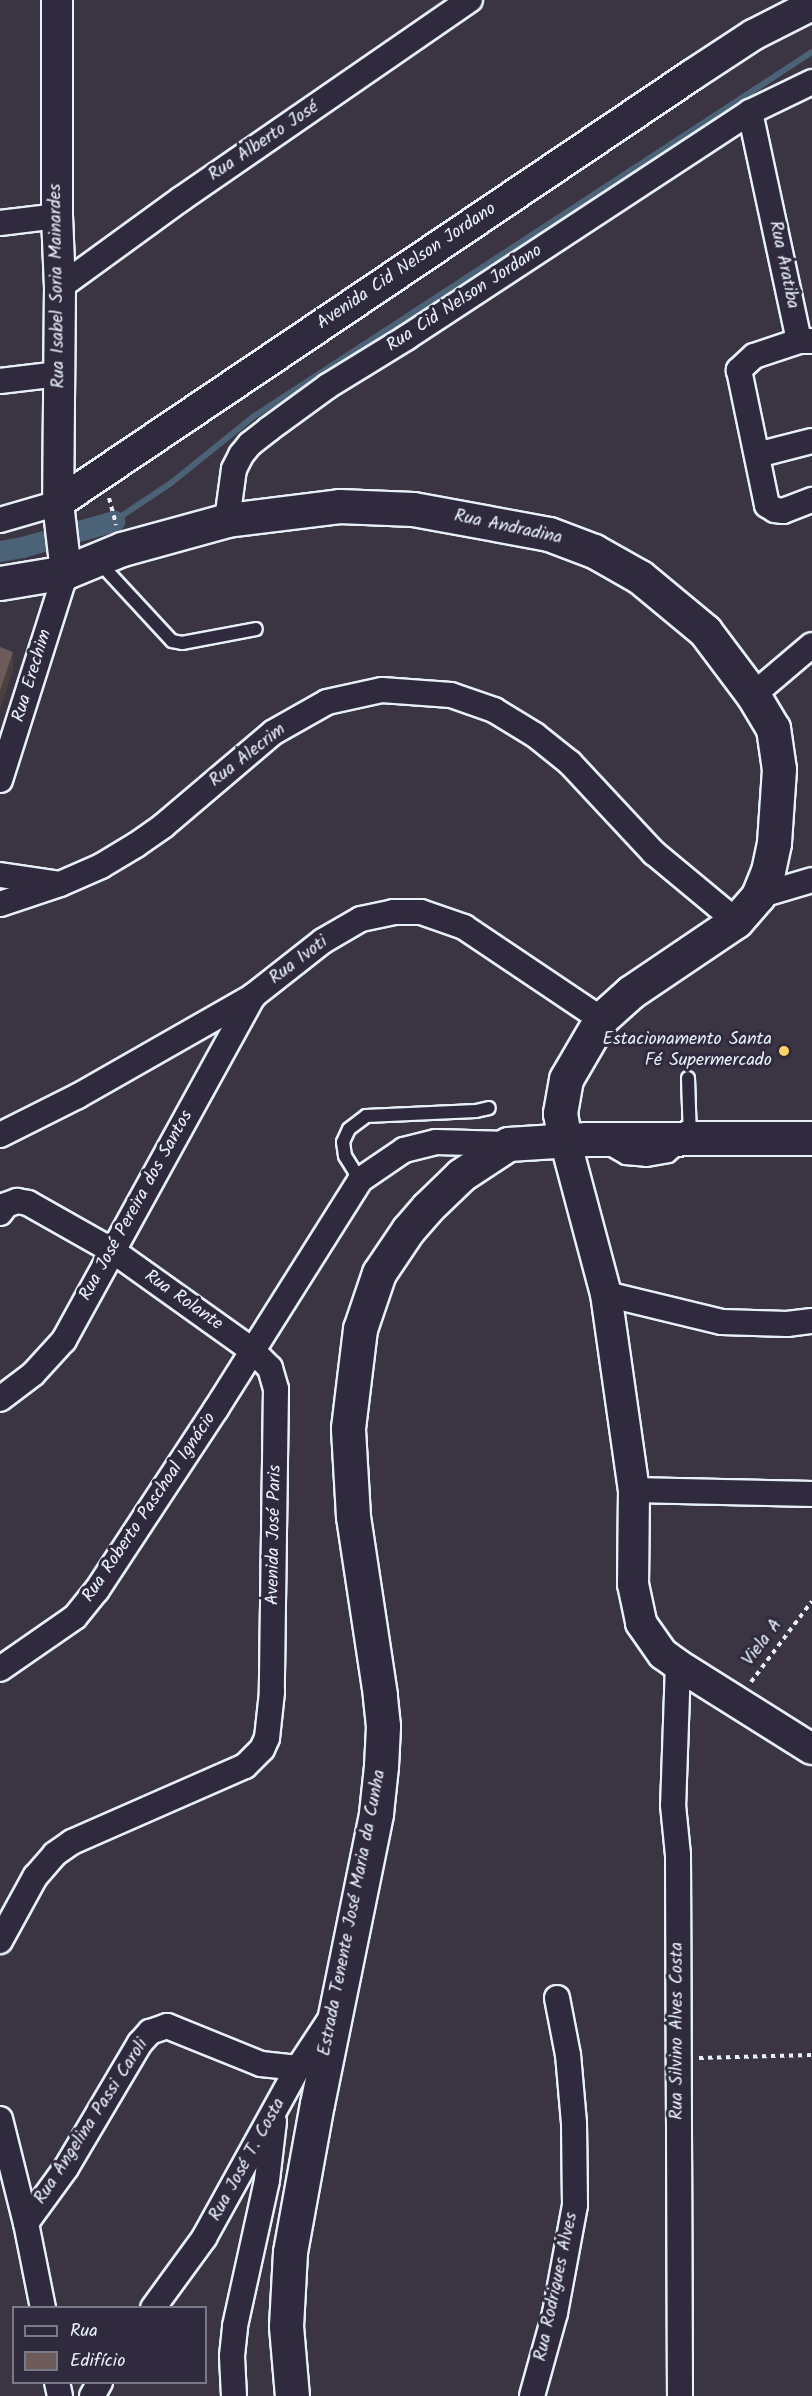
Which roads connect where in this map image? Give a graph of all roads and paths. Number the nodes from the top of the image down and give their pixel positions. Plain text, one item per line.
1 (57, 0) edge
2 (470, 0) edge
3 (812, 5) edge
4 (812, 82) edge
5 (750, 112) junction
6 (57, 216) junction
7 (0, 223) edge
8 (60, 287) junction
9 (805, 341) edge
10 (59, 374) junction
11 (0, 381) edge
12 (812, 441) edge
13 (757, 455) junction
14 (110, 500) dead end
15 (812, 500) edge
16 (59, 512) junction
17 (0, 520) edge
18 (227, 520) junction
19 (117, 530) dead end
20 (96, 560) junction
21 (65, 561) junction
22 (0, 583) edge
23 (256, 629) dead end
24 (812, 645) edge
25 (753, 695) junction
26 (1, 774) edge
27 (0, 875) edge
28 (812, 880) edge
29 (60, 884) junction
30 (758, 896) junction
31 (0, 904) edge
32 (736, 921) junction
33 (253, 996) junction
34 (601, 1019) junction
35 (688, 1078) dead end
36 (489, 1108) dead end
37 (0, 1135) edge
38 (690, 1138) junction
39 (812, 1138) edge
40 (565, 1140) junction
41 (508, 1144) junction
42 (360, 1180) junction
43 (0, 1213) edge
44 (113, 1251) junction
45 (606, 1294) junction
46 (812, 1321) edge
47 (253, 1351) junction
48 (0, 1399) edge
49 (634, 1490) junction
50 (812, 1494) edge
51 (812, 1601) edge
52 (678, 1665) junction
53 (0, 1669) edge
54 (736, 1702) junction
55 (812, 1749) edge
56 (0, 1941) edge
57 (557, 1998) dead end
58 (337, 2009) junction
59 (812, 2055) edge
60 (678, 2059) junction
61 (298, 2068) junction
62 (274, 2112) junction
63 (0, 2119) edge
64 (27, 2223) junction
65 (43, 2306) edge
66 (154, 2306) edge
67 (234, 2396) edge
68 (292, 2396) edge
69 (532, 2396) edge
70 (680, 2396) edge

1 - 6 street, Rua Isabel Soria Mainardes
2 - 8 street, Rua Alberto José
3 - 16 street, Avenida Cid Nelson Jordano
4 - 5 street
5 - 9 street, Rua Aratiba
5 - 18 street, Rua Cid Nelson Jordano
6 - 7 street
6 - 8 street, Rua Isabel Soria Mainardes
8 - 10 street, Rua Isabel Soria Mainardes
9 - 13 street, Rua Aratiba
10 - 11 street
10 - 16 street, Rua Isabel Soria Mainardes
12 - 13 street
13 - 15 street, Rua Aratiba
14 - 19 path
16 - 17 street, Avenida Cid Nelson Jordano
16 - 21 street, Rua Isabel Soria Mainardes
18 - 20 main road, Rua Andradina
18 - 25 main road, Rua Andradina
20 - 21 main road, Rua Andradina
20 - 23 lane
21 - 22 main road
21 - 26 street, Rua Erechim
24 - 25 street
25 - 30 main road, Rua Andradina
27 - 29 street
28 - 30 street
29 - 31 street, Rua Alecrim
29 - 32 street, Rua Alecrim
30 - 32 main road, Rua Andradina
32 - 34 main road, Rua Andradina
33 - 34 street, Rua Ivoti
33 - 37 street, Rua Ivoti
33 - 44 street, Rua José Pereira dos Santos
34 - 40 main road, Rua Andradina
35 - 38 lane
36 - 42 lane
38 - 39 main road, Estrada Tenente José Maria da Cunha
38 - 40 main road, Estrada Tenente José Maria da Cunha
40 - 41 main road, Estrada Tenente José Maria da Cunha
40 - 45 street
41 - 42 street
41 - 58 main road, Estrada Tenente José Maria da Cunha
42 - 47 street
43 - 44 street, Rua Rolante
44 - 47 street, Rua Rolante
44 - 48 street, Rua José Pereira dos Santos
45 - 46 street
45 - 49 street
47 - 53 street, Rua Roberto Paschoal Ignácio
47 - 56 street, Avenida José Paris
49 - 50 street
49 - 52 street
51 - 54 path, Viela A
52 - 54 street
52 - 60 street, Rua Silvino Alves Costa
54 - 55 street
57 - 69 street, Rua Rodrigues Alves
58 - 61 street, Rua José T. Costa
58 - 68 main road, Estrada Tenente José Maria da Cunha
59 - 60 path
60 - 70 street, Rua Silvino Alves Costa
61 - 62 street, Rua José T. Costa
61 - 64 street, Rua Angelina Passi Caroli
62 - 66 street, Rua José T. Costa
62 - 67 street
63 - 64 street
64 - 65 street

